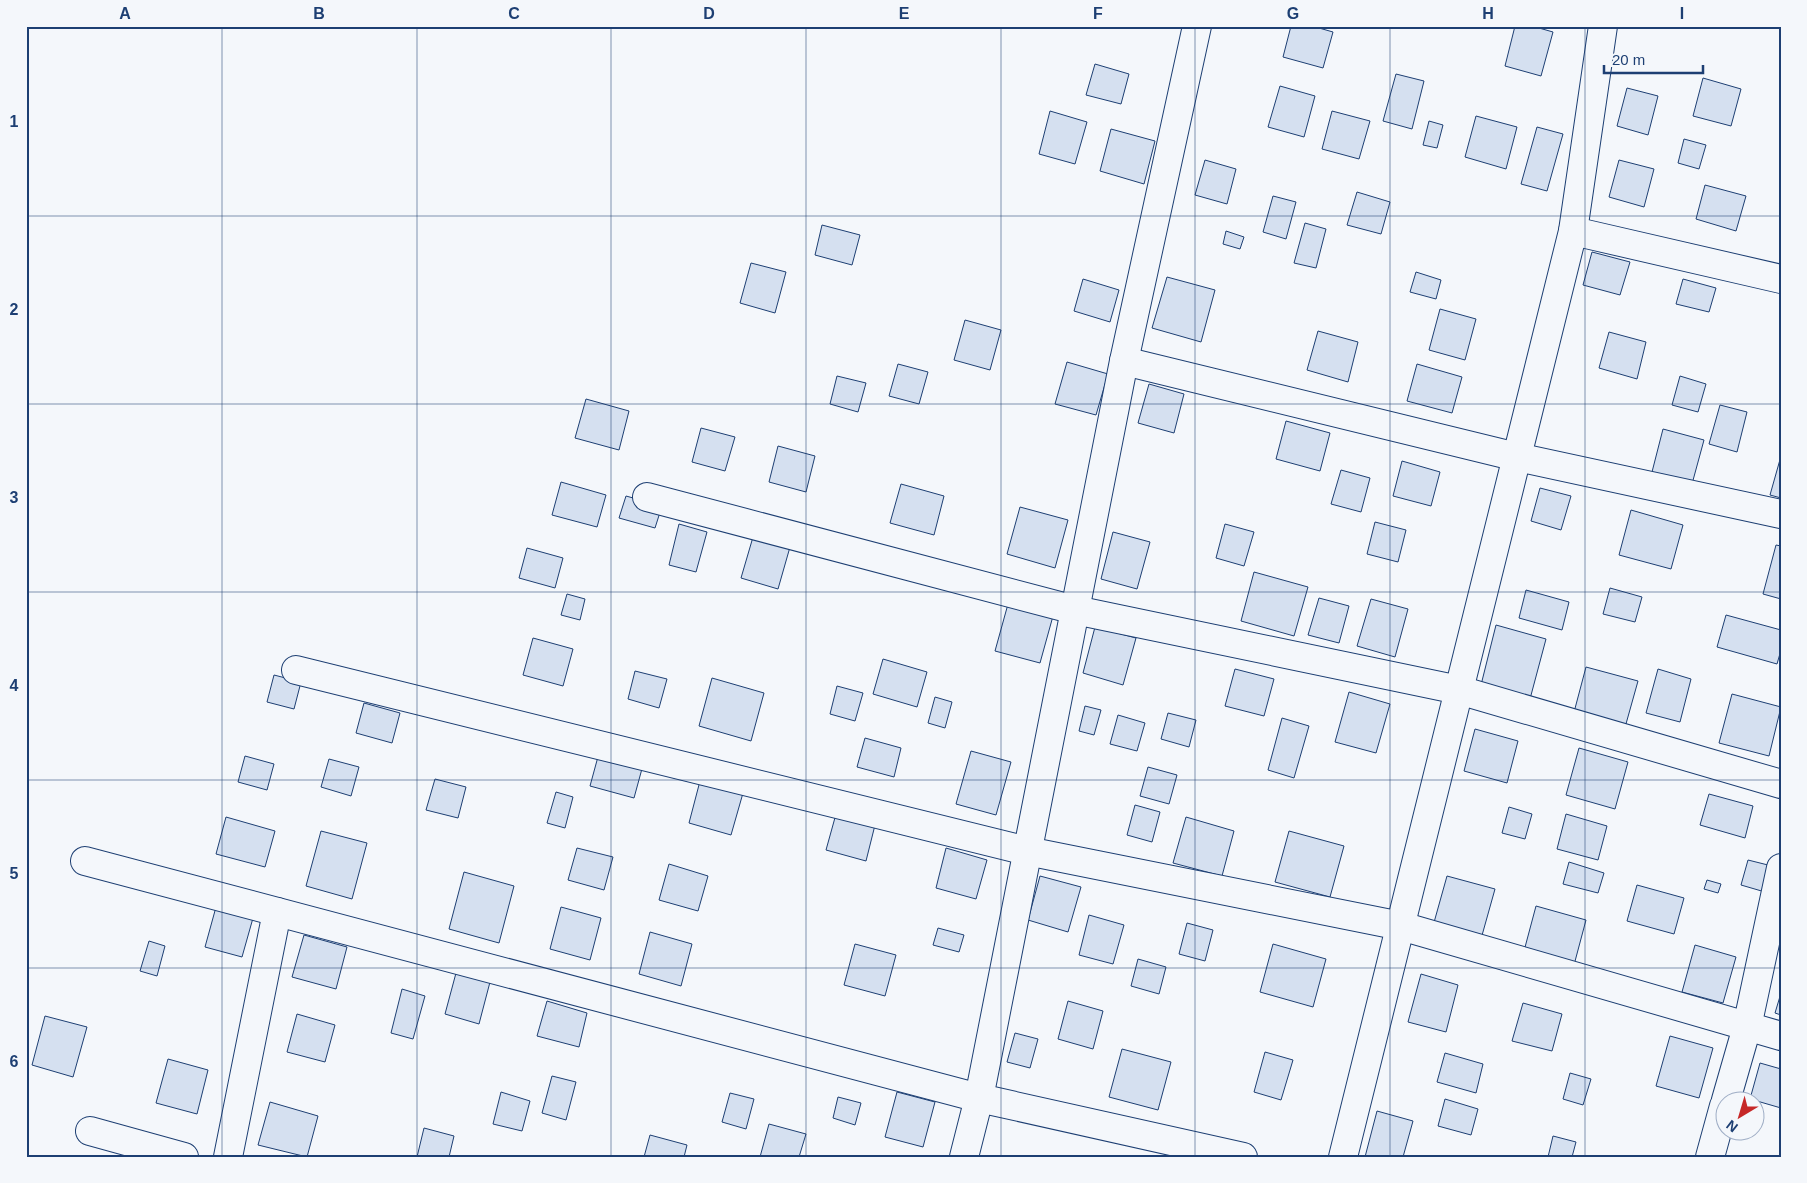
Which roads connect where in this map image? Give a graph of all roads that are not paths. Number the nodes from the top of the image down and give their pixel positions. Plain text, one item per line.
1 (1196, 26) edge
2 (1603, 26) edge
3 (1573, 231) junction
4 (1781, 279) edge
5 (1124, 361) junction
6 (1517, 457) junction
7 (647, 497) dead end
8 (1781, 514) edge
9 (1075, 610) junction
10 (296, 670) dead end
11 (1459, 690) junction
12 (1781, 784) edge
13 (1027, 852) junction
14 (85, 861) dead end
15 (1781, 868) edge
16 (277, 912) junction
17 (1401, 926) junction
18 (1747, 1027) junction
19 (1781, 1036) edge
20 (1729, 1090) edge
21 (979, 1098) junction
22 (90, 1131) dead end
23 (1715, 1140) edge
24 (184, 1157) edge
25 (228, 1157) edge
26 (964, 1157) edge
27 (1243, 1157) edge
28 (1344, 1157) edge
29 (1710, 1157) edge

1 - 5 street
2 - 3 street
3 - 4 street
3 - 6 street
5 - 6 street
5 - 9 street
6 - 8 street
6 - 11 street
7 - 9 street
9 - 11 street
9 - 13 street
10 - 13 street
11 - 12 street
11 - 17 street
13 - 17 street
13 - 21 street
14 - 16 street
15 - 18 street
16 - 21 street
16 - 25 street
17 - 18 street
17 - 28 street
18 - 19 street
18 - 20 street
21 - 26 street
21 - 27 street
22 - 24 street
23 - 29 street

